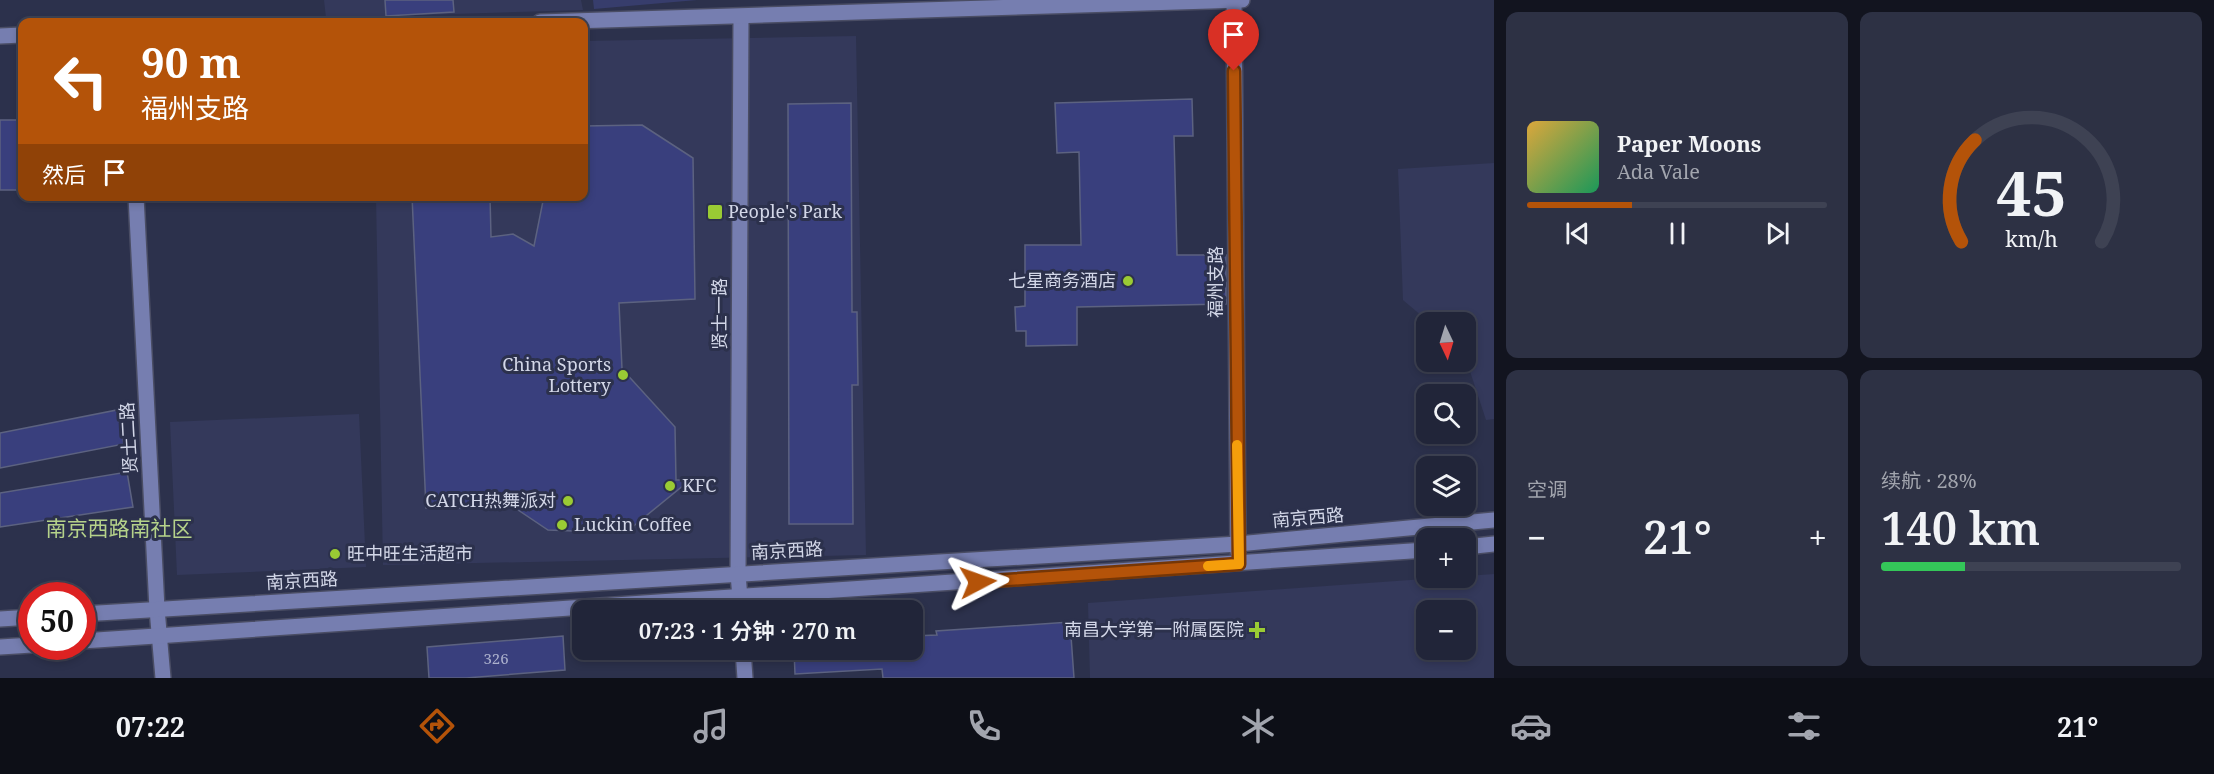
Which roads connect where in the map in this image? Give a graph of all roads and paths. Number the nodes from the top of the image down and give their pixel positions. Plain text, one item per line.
1 (1234, 0) edge
2 (1242, 0) edge
3 (741, 17) junction
4 (588, 21) edge
5 (18, 35) edge
6 (0, 36) edge
7 (136, 201) edge
8 (1494, 520) edge
9 (1238, 544) junction
10 (1494, 544) edge
11 (1476, 546) edge
12 (1416, 551) edge
13 (1239, 564) junction
14 (738, 574) junction
15 (740, 600) edge
16 (790, 600) edge
17 (157, 609) junction
18 (96, 613) edge
19 (572, 613) edge
20 (18, 618) edge
21 (0, 619) edge
22 (160, 636) junction
23 (96, 640) edge
24 (18, 646) edge
25 (0, 647) edge
26 (744, 660) edge
27 (163, 678) edge
28 (745, 678) edge

1 - 2 main road
1 - 3 main road
1 - 9 main road, 福州支路
3 - 4 main road
3 - 14 main road, 贤士一路
5 - 6 main road
7 - 17 main road, 贤士二路
8 - 9 main road, 南京西路
9 - 13 main road, 福州支路
9 - 14 main road, 南京西路
10 - 11 main road
12 - 13 main road
13 - 16 main road
14 - 15 main road, 贤士一路
14 - 17 main road, 南京西路
17 - 18 main road, 南京西路
17 - 22 main road, 贤士二路
19 - 22 main road
20 - 21 main road
22 - 23 main road
22 - 27 main road, 贤士二路
24 - 25 main road
26 - 28 main road

